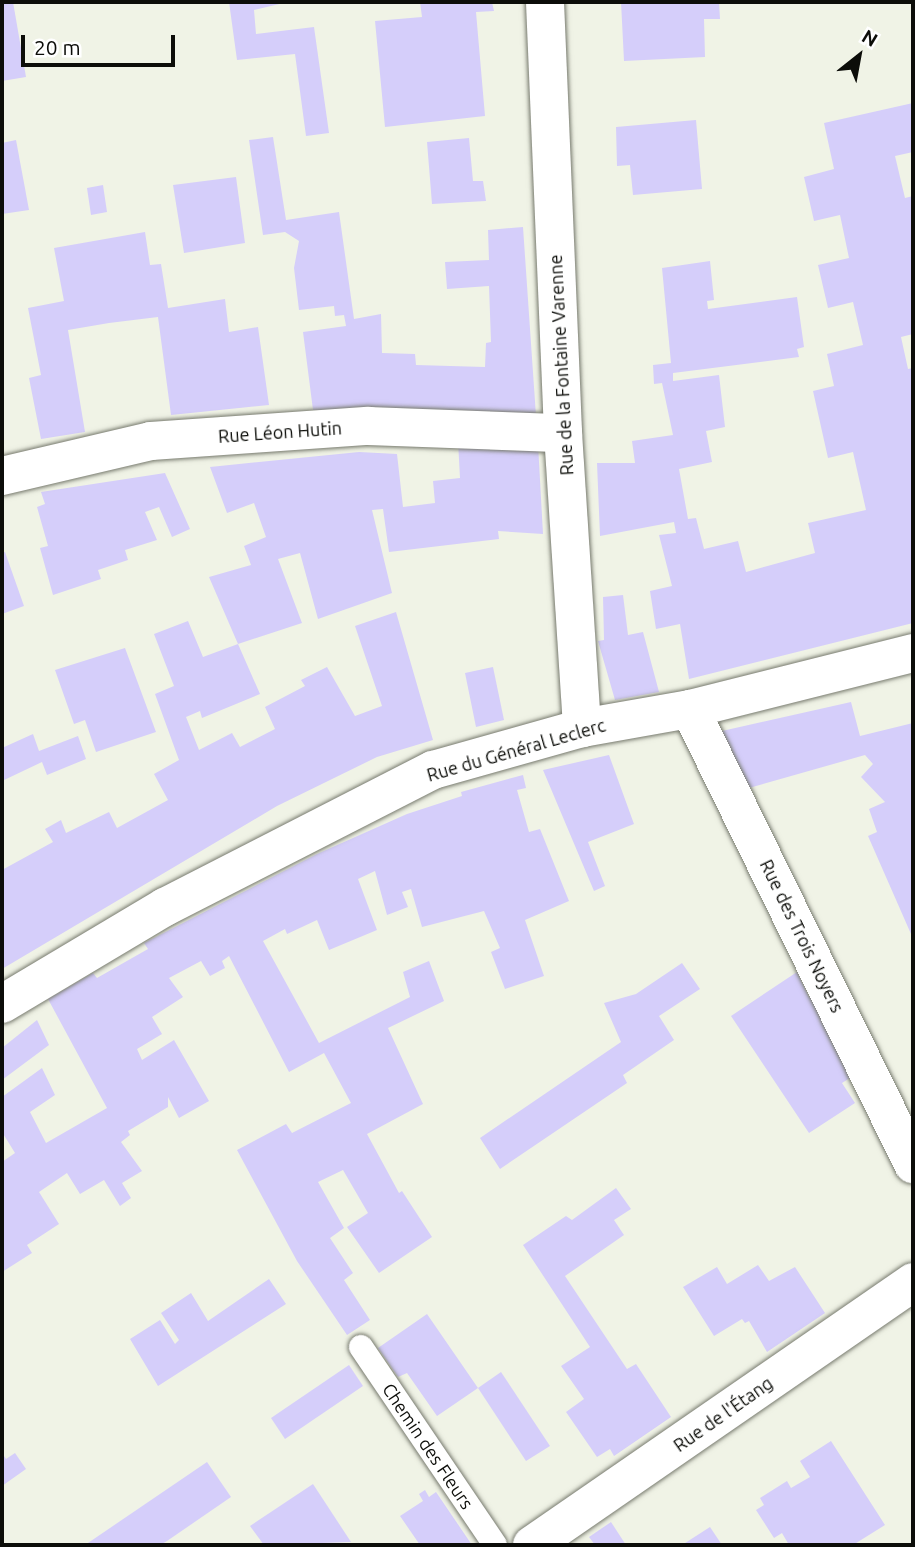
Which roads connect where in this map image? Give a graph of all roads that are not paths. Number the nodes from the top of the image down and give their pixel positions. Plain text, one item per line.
1 (545, 2) edge
2 (563, 433) junction
3 (2, 476) edge
4 (913, 653) edge
5 (690, 709) junction
6 (582, 728) junction
7 (2, 1004) edge
8 (913, 1164) edge
9 (913, 1282) edge
10 (361, 1347) dead end
11 (495, 1545) edge
12 (532, 1545) edge

1 - 2 street, Rue de la Fontaine Varenne
2 - 3 street, Rue Léon Hutin
2 - 6 street, Rue de la Fontaine Varenne
4 - 5 street, Rue du Général Leclerc
5 - 6 street, Rue du Général Leclerc
5 - 8 street, Rue des Trois Noyers
6 - 7 street, Rue du Général Leclerc
9 - 12 street, Rue de l'Étang
10 - 11 lane, Chemin des Fleurs

